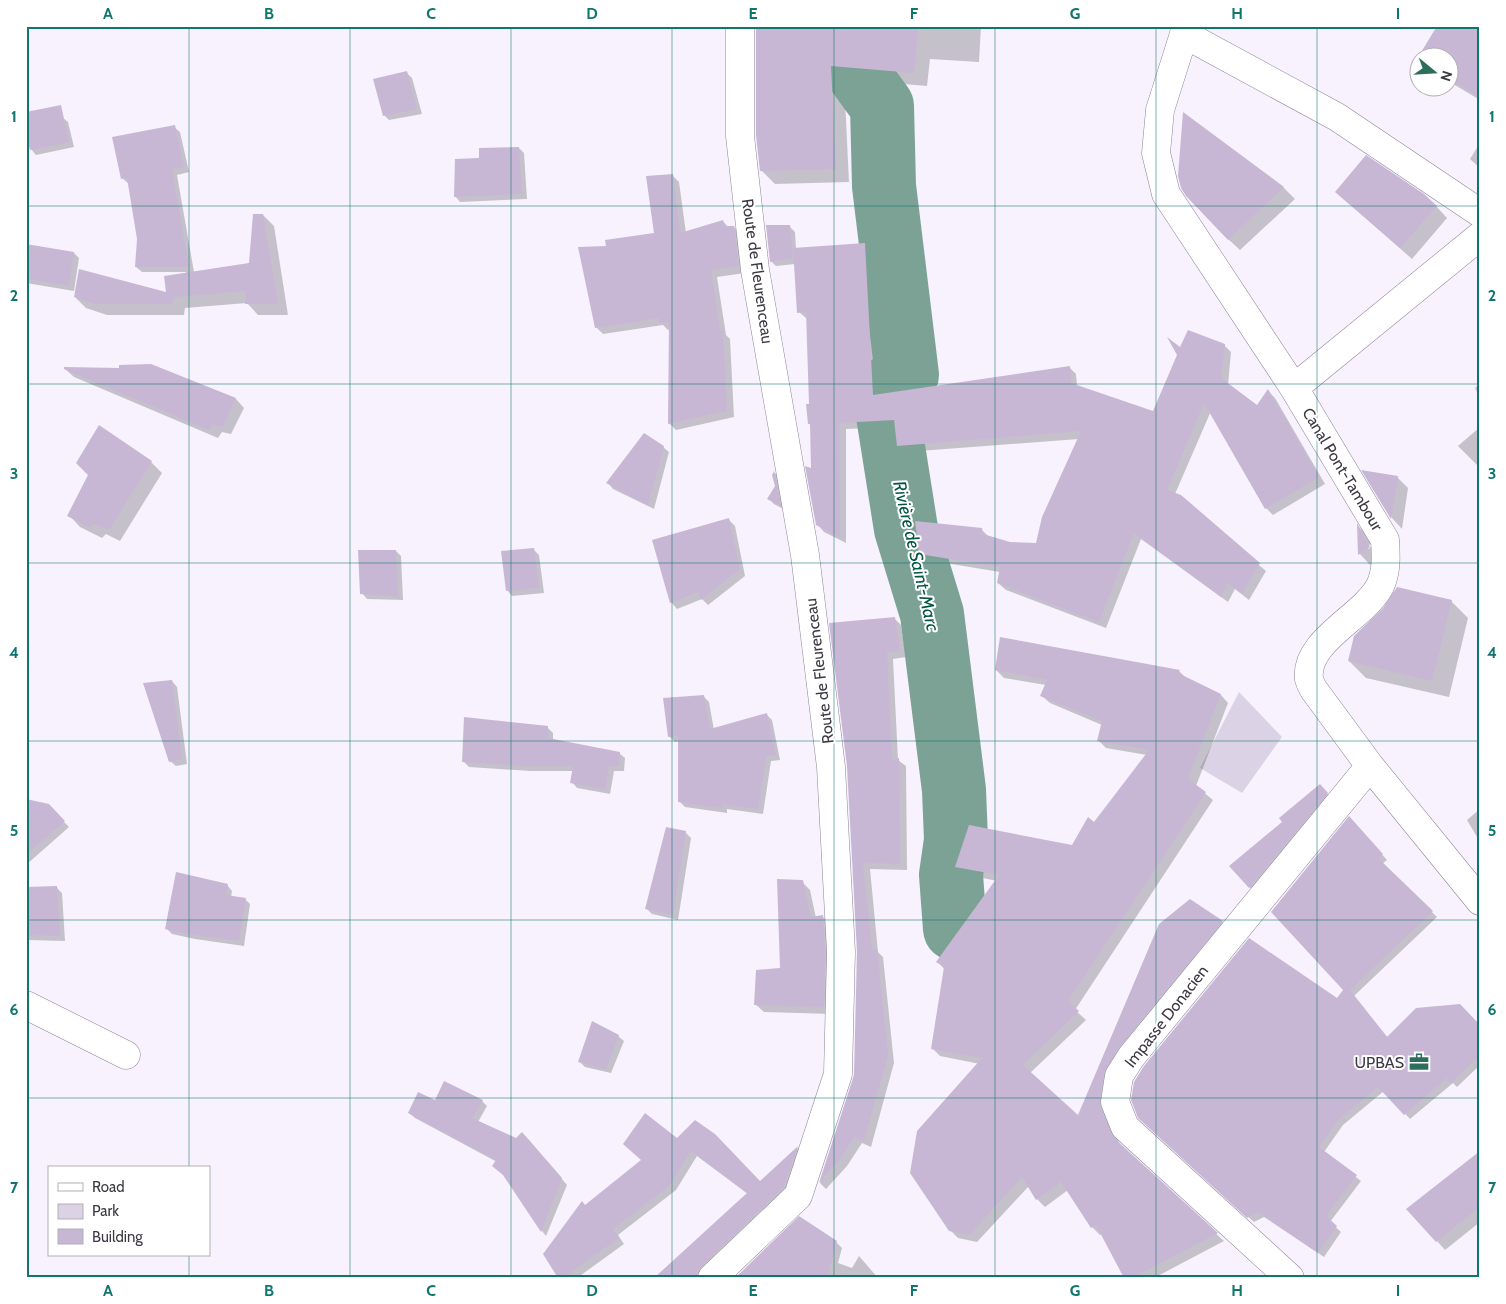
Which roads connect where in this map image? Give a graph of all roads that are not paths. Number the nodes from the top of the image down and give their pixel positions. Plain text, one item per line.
1 (740, 26) edge
2 (1184, 30) edge
3 (1480, 213) edge
4 (1480, 236) edge
5 (1294, 388) junction
6 (1370, 766) junction
7 (1480, 901) edge
8 (26, 1005) edge
9 (126, 1055) dead end
10 (712, 1278) edge
11 (1290, 1278) edge

1 - 10 street, Route de Fleurenceau
2 - 3 street
2 - 5 street, Canal Pont-Tambour
4 - 5 street
5 - 6 street, Canal Pont-Tambour
6 - 7 street, Canal Pont-Tambour
6 - 11 street, Impasse Donacien
8 - 9 street

